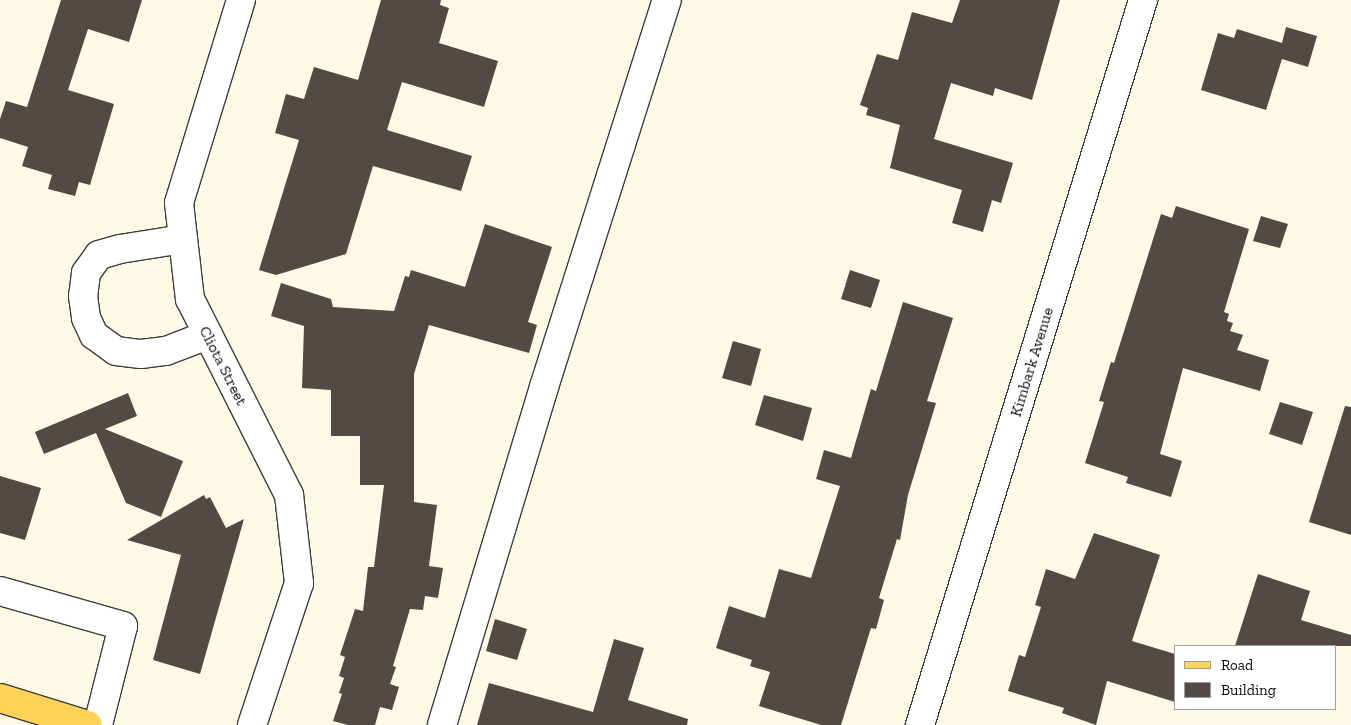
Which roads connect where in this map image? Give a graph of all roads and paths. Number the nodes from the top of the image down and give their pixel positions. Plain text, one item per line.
1 (240, 0) edge
2 (668, 0) edge
3 (1143, 0) edge
4 (183, 239) junction
5 (208, 335) junction
6 (0, 592) edge
7 (0, 698) edge
8 (88, 725) edge
9 (98, 725) edge
10 (252, 725) edge
11 (442, 725) edge
12 (920, 725) edge

1 - 4 street, Cliota Street
2 - 11 street
3 - 12 street, Kimbark Avenue
4 - 5 street, Cliota Street
4 - 5 street
5 - 10 street, Cliota Street
6 - 9 street
7 - 8 main road

